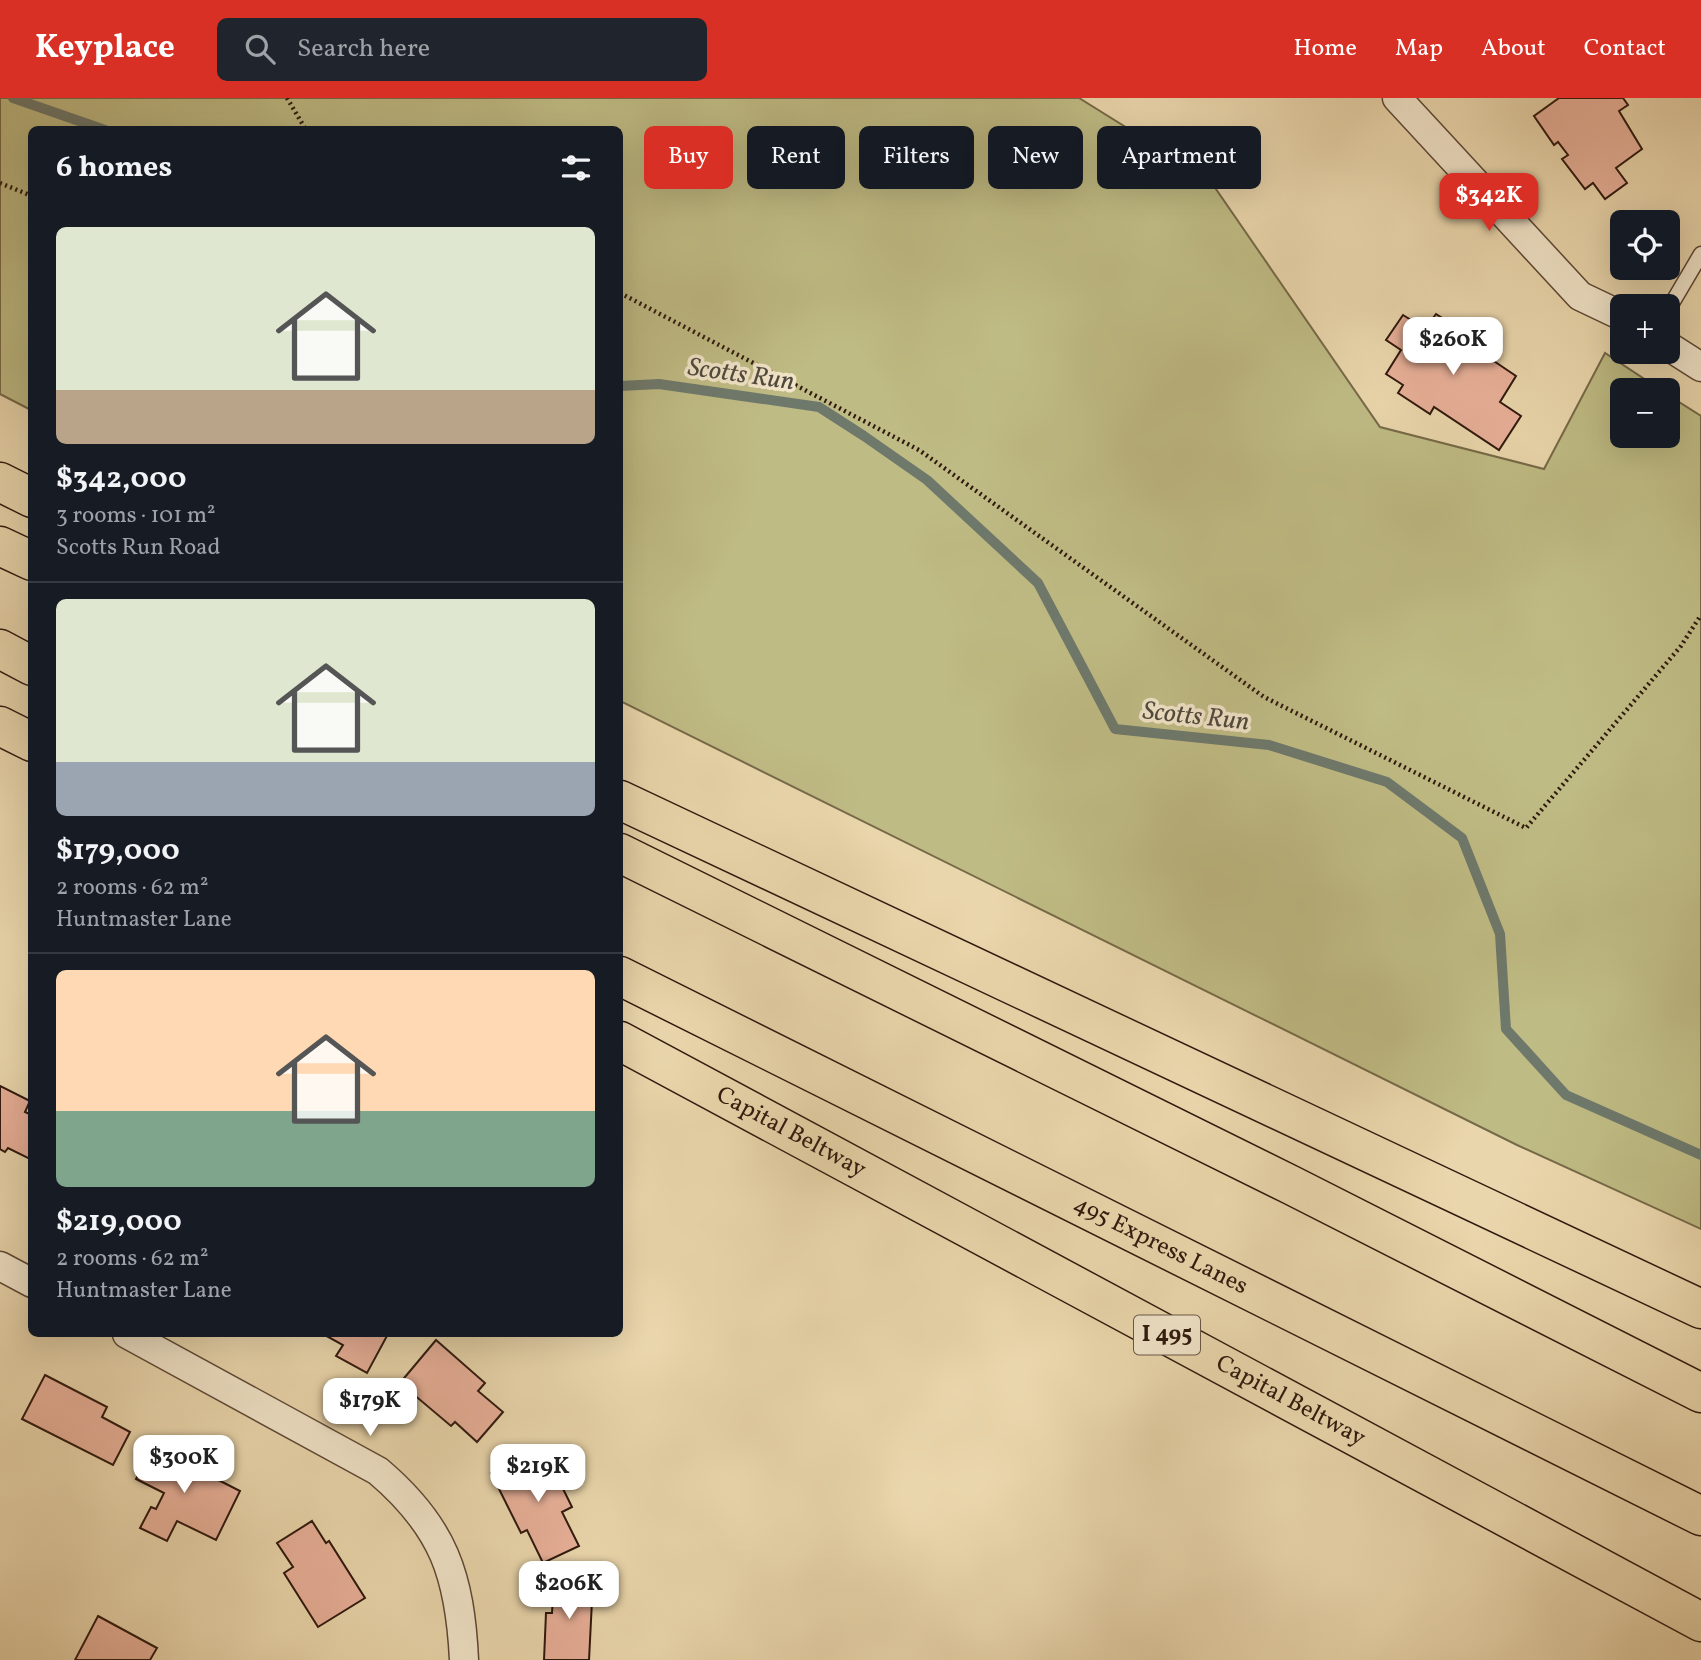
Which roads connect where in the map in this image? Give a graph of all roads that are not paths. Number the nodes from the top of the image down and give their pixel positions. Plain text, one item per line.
1 (1397, 98) edge
2 (1701, 254) edge
3 (1697, 272) edge
4 (1680, 294) edge
5 (1610, 310) edge
6 (1680, 354) edge
7 (1701, 367) edge
8 (0, 482) edge
9 (28, 496) edge
10 (0, 545) edge
11 (28, 559) edge
12 (0, 649) edge
13 (28, 664) edge
14 (0, 726) edge
15 (28, 740) edge
16 (623, 801) edge
17 (623, 854) edge
18 (623, 977) edge
19 (623, 1043) edge
20 (0, 1266) edge
21 (28, 1281) edge
22 (1701, 1309) edge
23 (132, 1337) edge
24 (1701, 1393) edge
25 (1701, 1516) edge
26 (1701, 1622) edge
27 (464, 1660) edge

1 - 5 street
2 - 3 lane
3 - 4 lane
6 - 7 street
8 - 9 highway
10 - 11 highway
12 - 13 highway
14 - 15 highway
16 - 22 highway
17 - 24 highway
18 - 25 highway, 495 Express Lanes
19 - 26 highway, Capital Beltway / I 495
20 - 21 street
23 - 27 street

